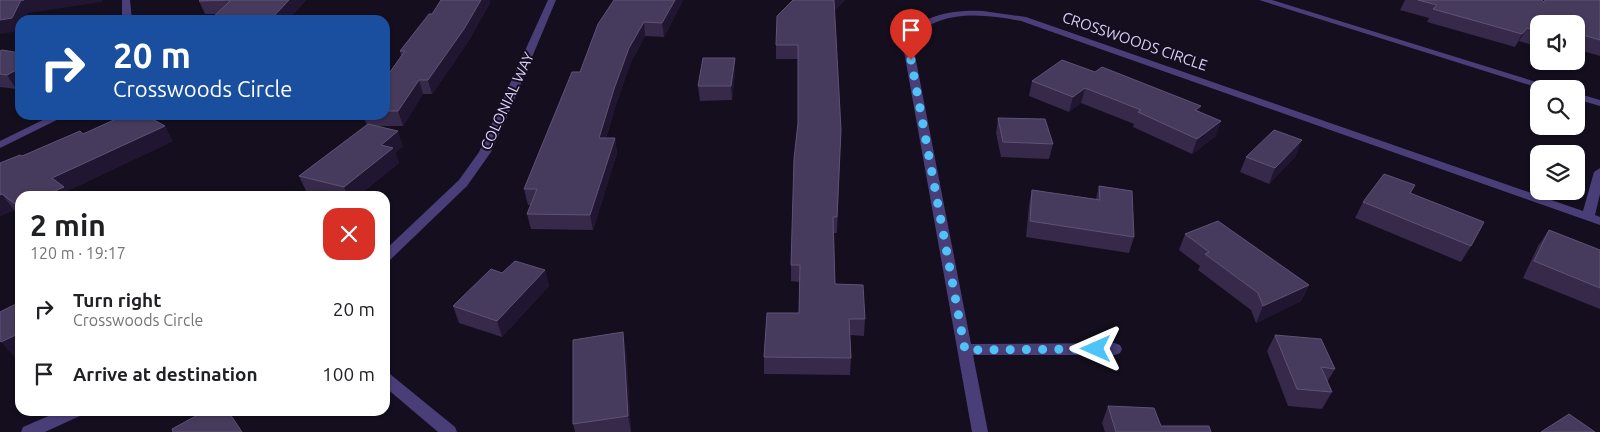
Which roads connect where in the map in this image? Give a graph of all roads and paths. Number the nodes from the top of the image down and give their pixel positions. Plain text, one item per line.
1 (126, 0) edge
2 (552, 0) edge
3 (1263, 0) edge
4 (127, 15) edge
5 (1530, 82) edge
6 (1585, 99) edge
7 (1600, 103) edge
8 (52, 120) edge
9 (0, 145) edge
10 (1600, 172) edge
11 (1594, 218) edge
12 (390, 252) edge
13 (1115, 349) dead end
14 (965, 350) junction
15 (390, 382) edge
16 (65, 416) edge
17 (29, 432) edge
18 (449, 432) edge
19 (980, 432) edge

1 - 4 street
2 - 12 street, COLONIAL WAY
3 - 5 street
6 - 7 street
8 - 9 street
10 - 11 street, CROSSWOODS CIRCLE
11 - 14 street, CROSSWOODS CIRCLE
13 - 14 street
14 - 19 street, CROSSWOODS CIRCLE
15 - 18 street
16 - 17 street

